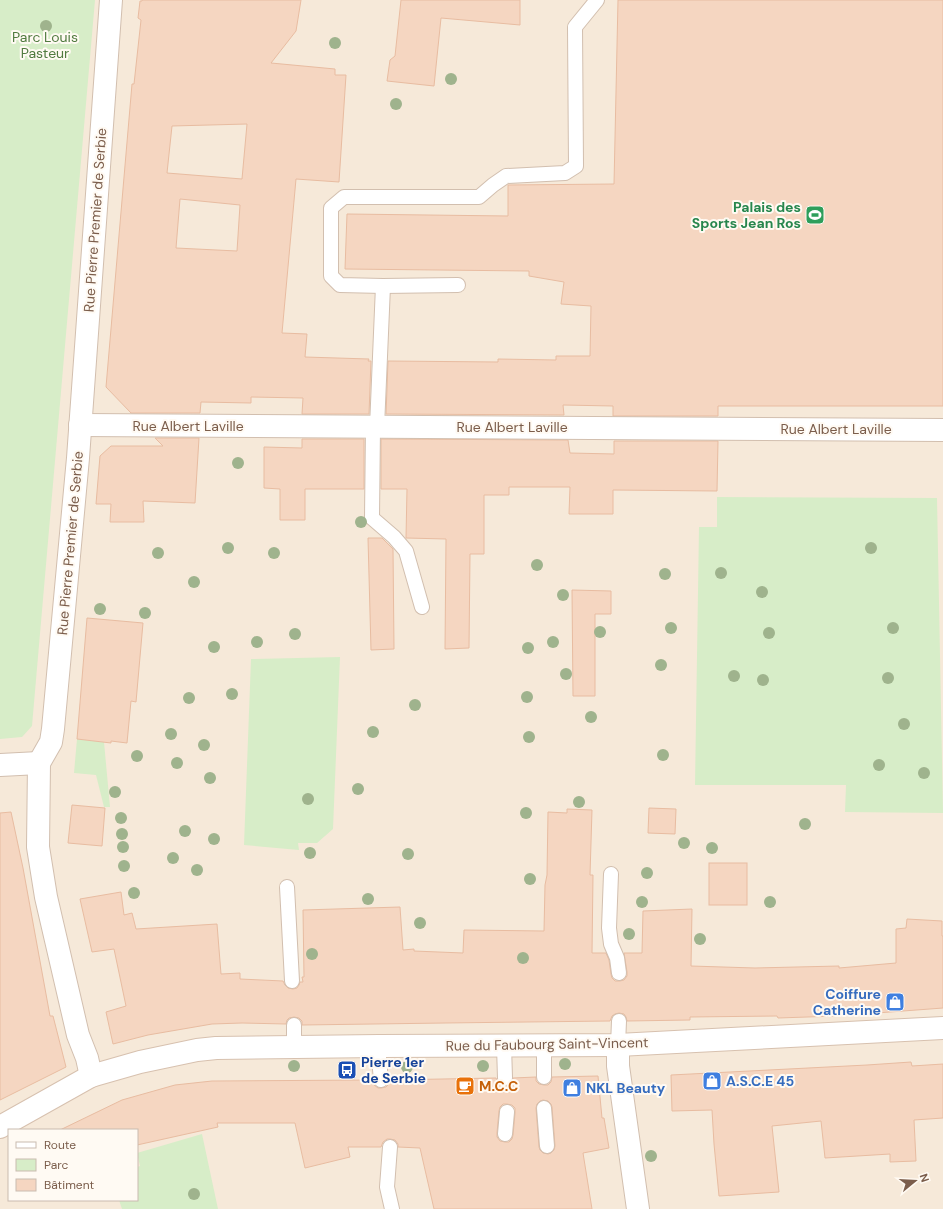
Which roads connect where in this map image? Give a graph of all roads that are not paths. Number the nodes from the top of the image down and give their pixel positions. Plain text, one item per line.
1 (111, 0) edge
2 (598, 0) edge
3 (458, 285) dead end
4 (383, 286) junction
5 (80, 425) junction
6 (375, 427) junction
7 (943, 430) edge
8 (422, 607) dead end
9 (39, 763) junction
10 (0, 765) edge
11 (611, 874) dead end
12 (287, 887) dead end
13 (619, 973) dead end
14 (292, 981) dead end
15 (619, 1021) dead end
16 (294, 1025) dead end
17 (943, 1028) edge
18 (544, 1045) junction
19 (618, 1045) junction
20 (379, 1046) junction
21 (504, 1046) junction
22 (294, 1047) junction
23 (91, 1076) junction
24 (544, 1077) dead end
25 (505, 1078) dead end
26 (381, 1080) dead end
27 (544, 1108) dead end
28 (507, 1112) dead end
29 (0, 1127) edge
30 (505, 1134) dead end
31 (547, 1146) dead end
32 (390, 1147) dead end
33 (392, 1209) edge
34 (638, 1209) edge

1 - 5 street, Rue Pierre Premier de Serbie
2 - 4 lane
3 - 4 lane
4 - 6 lane
5 - 6 street, Rue Albert Laville
5 - 9 street, Rue Pierre Premier de Serbie
6 - 7 street, Rue Albert Laville
6 - 8 lane
9 - 10 street
9 - 23 street, Rue Pierre Premier de Serbie
11 - 13 lane
12 - 14 lane
15 - 19 lane
16 - 22 lane
17 - 19 street, Rue du Faubourg Saint-Vincent
18 - 19 street, Rue du Faubourg Saint-Vincent
18 - 21 street, Rue du Faubourg Saint-Vincent
18 - 24 lane
19 - 34 street
20 - 21 street, Rue du Faubourg Saint-Vincent
20 - 22 street, Rue du Faubourg Saint-Vincent
20 - 26 lane
21 - 25 lane
22 - 23 street, Rue du Faubourg Saint-Vincent
23 - 29 street, Rue du Faubourg Saint-Vincent
27 - 31 lane
28 - 30 lane
32 - 33 lane

